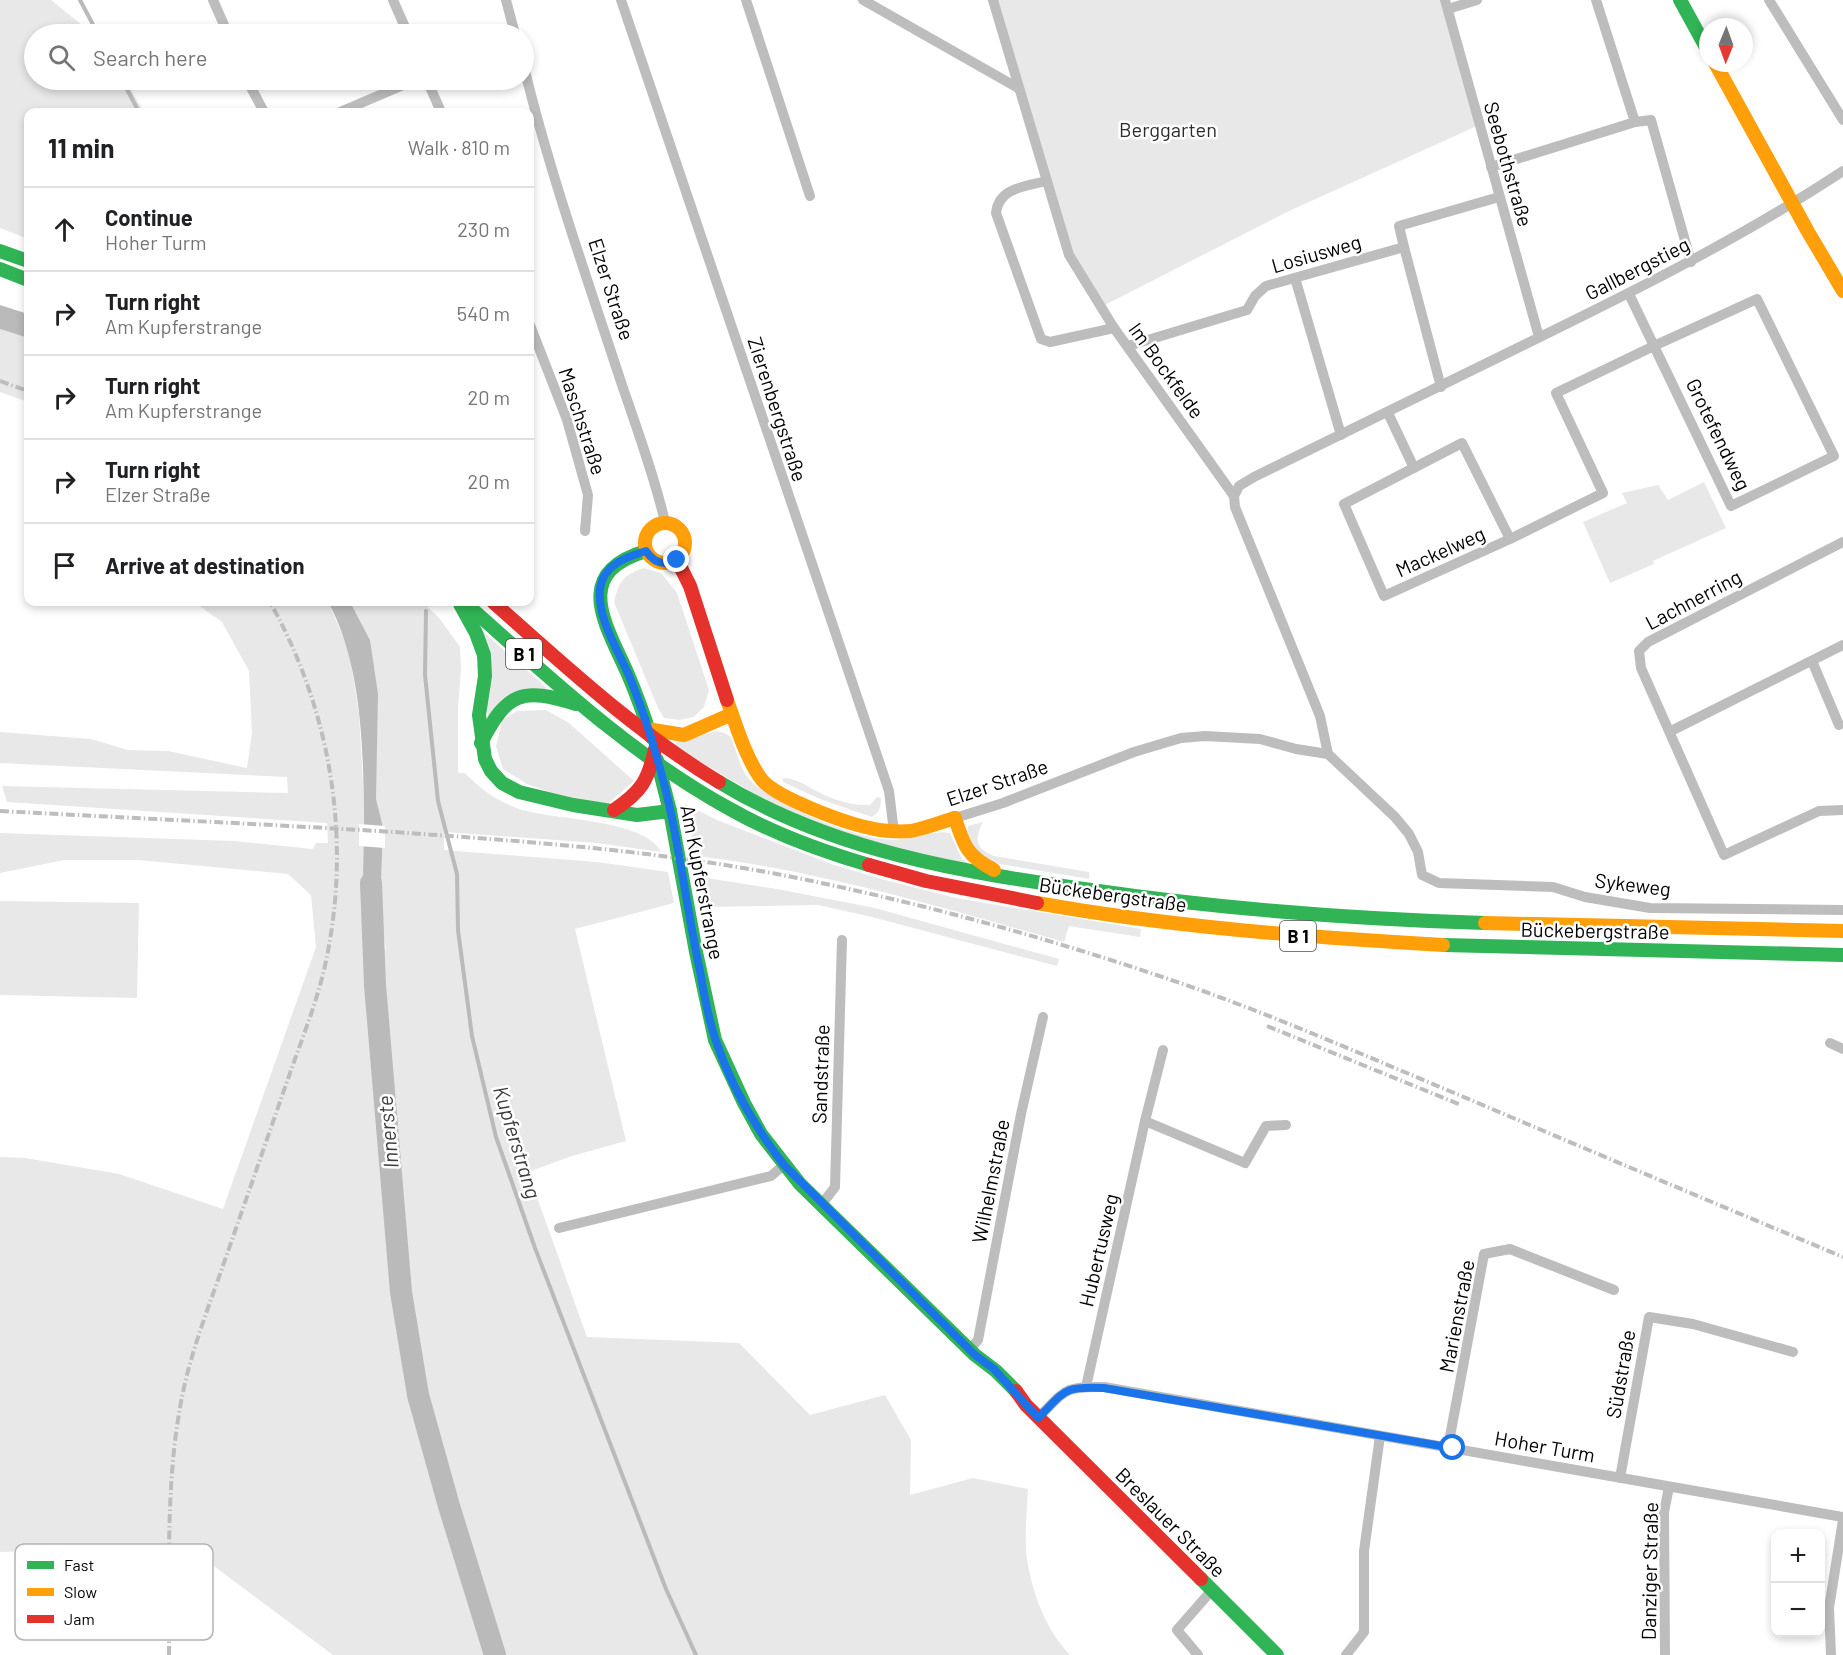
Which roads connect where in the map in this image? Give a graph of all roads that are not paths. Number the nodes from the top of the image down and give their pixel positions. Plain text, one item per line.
1 (213, 0) edge
2 (393, 0) edge
3 (507, 0) edge
4 (621, 0) edge
5 (746, 0) edge
6 (863, 0) edge
7 (993, 0) edge
8 (1478, 0) edge
9 (1596, 0) edge
10 (1680, 0) edge
11 (1769, 0) edge
12 (1447, 4) edge
13 (224, 24) edge
14 (404, 24) edge
15 (513, 24) edge
16 (1699, 35) edge
17 (1719, 72) edge
18 (1018, 88) junction
19 (252, 90) edge
20 (392, 90) edge
21 (431, 90) edge
22 (529, 90) edge
23 (262, 108) edge
24 (349, 108) edge
25 (439, 108) edge
26 (534, 108) edge
27 (534, 109) edge
28 (1843, 120) edge
29 (1635, 122) junction
30 (1491, 167) junction
31 (1843, 171) edge
32 (1046, 181) junction
33 (810, 196) dead end
34 (1499, 197) junction
35 (1793, 203) junction
36 (1404, 247) junction
37 (0, 251) edge
38 (24, 260) edge
39 (1691, 262) junction
40 (0, 269) edge
41 (24, 278) edge
42 (1295, 278) junction
43 (1843, 291) edge
44 (1629, 294) junction
45 (1114, 328) junction
46 (534, 335) edge
47 (1539, 337) junction
48 (1656, 345) junction
49 (1128, 346) junction
50 (1442, 387) junction
51 (1388, 413) junction
52 (1341, 435) junction
53 (1414, 468) junction
54 (1234, 495) junction
55 (1549, 519) joint
56 (665, 522) junction
57 (585, 531) dead end
58 (1510, 539) junction
59 (1843, 542) edge
60 (646, 551) junction
61 (677, 560) junction
62 (461, 606) edge
63 (469, 606) edge
64 (498, 606) edge
65 (1843, 645) edge
66 (1812, 661) junction
67 (585, 707) junction
68 (732, 714) junction
69 (1842, 727) edge
70 (639, 728) junction
71 (1671, 731) junction
72 (481, 743) junction
73 (655, 749) junction
74 (1328, 754) junction
75 (614, 810) junction
76 (1843, 810) edge
77 (670, 811) junction
78 (955, 818) junction
79 (892, 831) junction
80 (1013, 879) junction
81 (1843, 910) edge
82 (1843, 931) edge
83 (842, 940) dead end
84 (1843, 955) edge
85 (1043, 1017) dead end
86 (1830, 1043) dead end
87 (1843, 1049) edge
88 (1163, 1050) dead end
89 (1145, 1120) junction
90 (1286, 1125) dead end
91 (784, 1165) junction
92 (822, 1204) junction
93 (559, 1228) dead end
94 (1614, 1290) dead end
95 (973, 1352) junction
96 (1793, 1352) dead end
97 (1086, 1387) junction
98 (1038, 1418) junction
99 (1380, 1436) junction
100 (1448, 1447) junction
101 (1620, 1478) junction
102 (1669, 1487) junction
103 (1843, 1519) edge
104 (1212, 1590) junction
105 (1198, 1655) edge
106 (1276, 1655) edge
107 (1346, 1655) edge
108 (1665, 1655) edge
109 (1831, 1655) edge

1 - 13 street
2 - 14 street
3 - 15 street
4 - 79 street, Zierenbergstraße
5 - 33 street
6 - 18 street
7 - 18 street, Im Bockfelde
8 - 12 street
9 - 29 street
10 - 16 main road
11 - 28 street
12 - 30 street, Seebothstraße
17 - 35 main road
18 - 32 street, Im Bockfelde
19 - 23 street
20 - 24 street
21 - 25 street
22 - 26 street, Elzer Straße
27 - 56 street, Elzer Straße
29 - 30 street
29 - 39 street
30 - 34 street, Seebothstraße
31 - 35 street, Gallbergstieg
32 - 45 street, Im Bockfelde
32 - 45 street
34 - 36 street
34 - 47 street, Seebothstraße
35 - 39 street, Gallbergstieg
35 - 43 main road
36 - 42 street, Losiusweg
36 - 50 street
37 - 38 main road
39 - 44 street, Gallbergstieg
40 - 41 main road
42 - 49 street, Losiusweg
42 - 52 street
44 - 47 street, Gallbergstieg
44 - 48 street, Grotefendweg
45 - 49 street, Im Bockfelde
46 - 57 street, Maschstraße
47 - 50 street, Gallbergstieg
48 - 48 street, Grotefendweg
48 - 55 street, Grotefendweg
49 - 54 street, Im Bockfelde
50 - 51 street, Gallbergstieg
51 - 52 street, Gallbergstieg
51 - 53 street
52 - 54 street, Gallbergstieg
53 - 58 street, Mackelweg
53 - 58 street, Mackelweg
54 - 74 street, Im Bockfelde
55 - 58 street, Mackelweg
56 - 60 main road
56 - 61 main road
59 - 71 street, Lachnerring
60 - 61 main road
60 - 73 main road, Am Kupferstrange
61 - 68 main road, Elzer Straße
62 - 72 main road
63 - 67 main road, Bückebergstraße / B 1
64 - 70 main road, Bückebergstraße / B 1
65 - 66 street
66 - 69 street
66 - 71 street
67 - 72 main road
67 - 84 main road, Bückebergstraße / B 1
68 - 70 main road
68 - 79 main road, Elzer Straße
70 - 80 main road, Bückebergstraße / B 1
71 - 76 street, Lachnerring
72 - 75 main road
73 - 75 main road
73 - 77 main road, Am Kupferstrange
74 - 78 street, Elzer Straße
74 - 81 street, Sykeweg
75 - 77 main road
77 - 91 main road, Am Kupferstrange
78 - 79 main road, Elzer Straße
78 - 80 main road
80 - 82 main road, Bückebergstraße / B 1
83 - 92 street, Sandstraße
85 - 95 street, Wilhelmstraße
86 - 87 street
88 - 89 street, Hubertusweg
89 - 90 street
89 - 97 street, Hubertusweg
91 - 92 main road, Am Kupferstrange
91 - 93 street
92 - 95 main road, Am Kupferstrange
94 - 100 street, Marienstraße
95 - 98 main road, Am Kupferstrange
96 - 101 street, Südstraße
97 - 98 street, Hoher Turm
97 - 99 street, Hoher Turm
98 - 104 main road, Breslauer Straße
99 - 100 street, Hoher Turm
99 - 107 street
100 - 101 street, Hoher Turm
101 - 102 street, Hoher Turm
102 - 103 street, Hoher Turm
102 - 108 street, Danziger Straße
103 - 109 street
104 - 105 street
104 - 106 main road, Breslauer Straße

